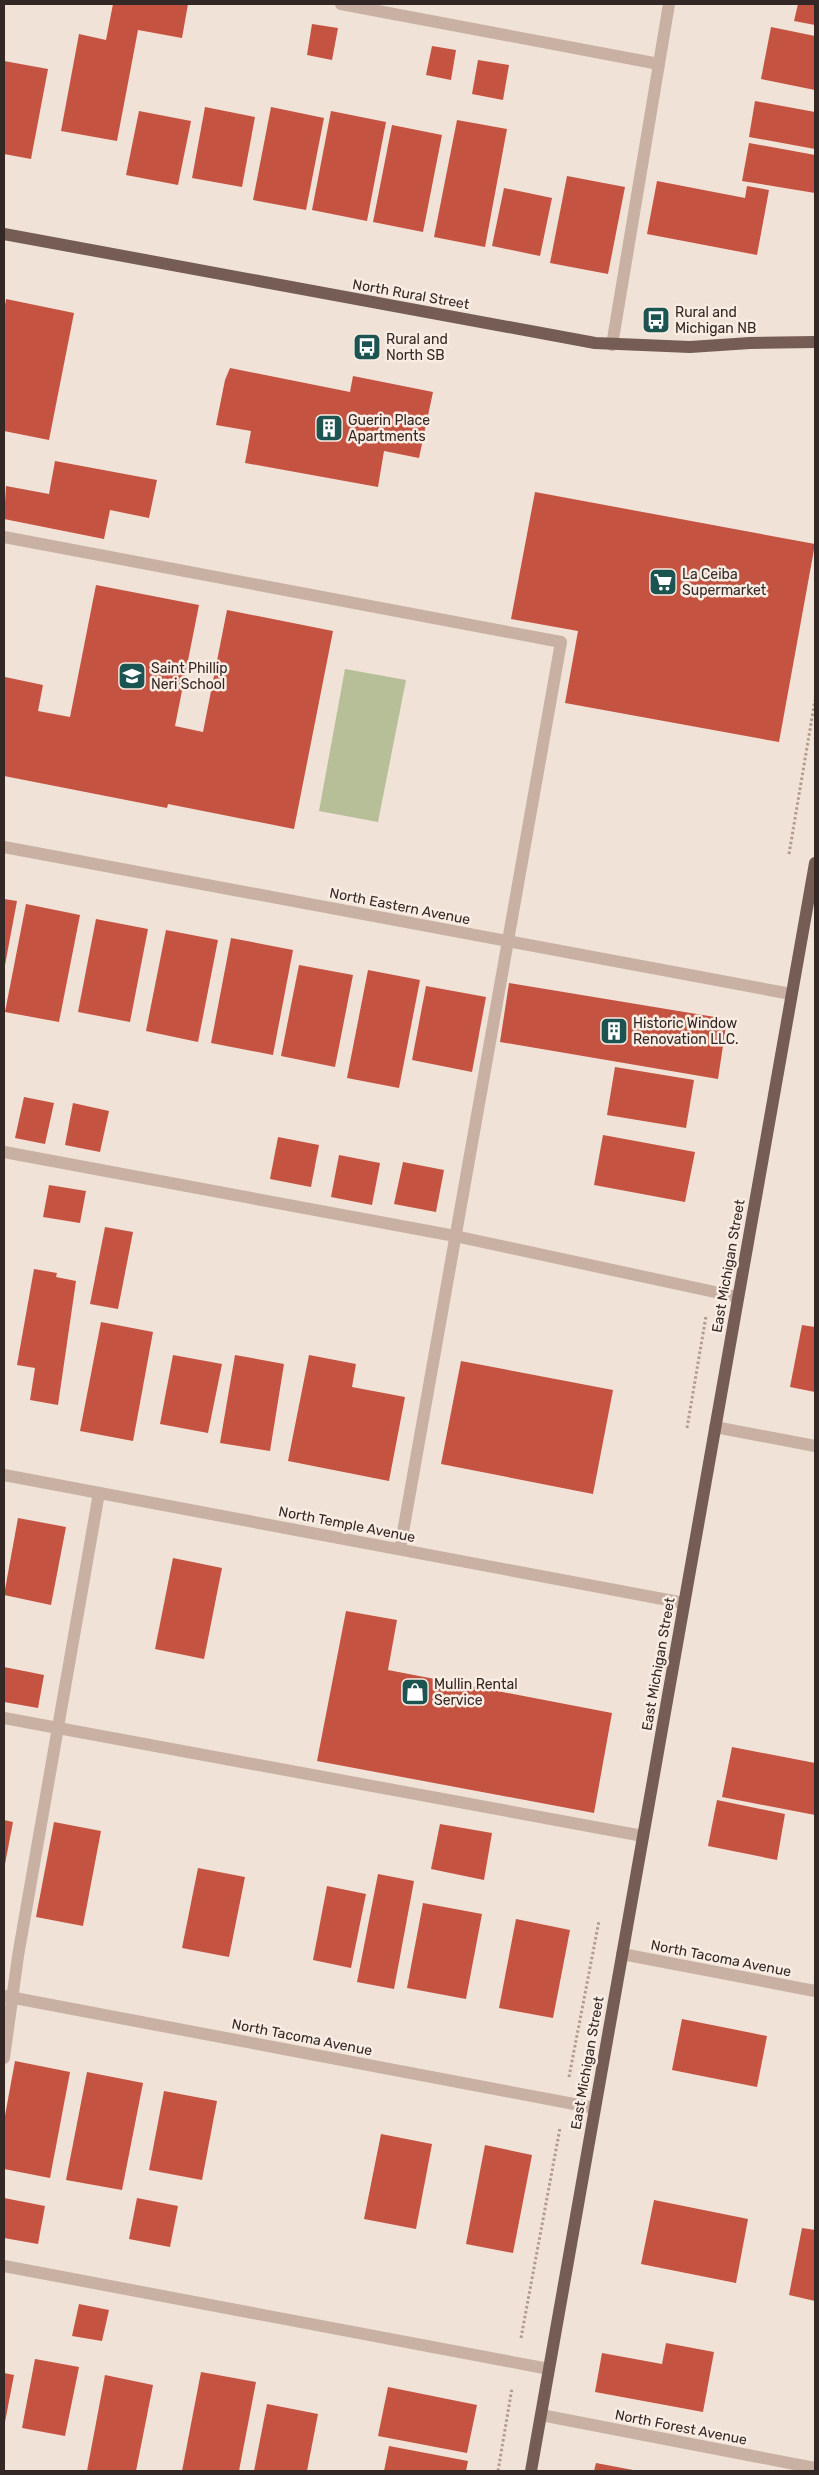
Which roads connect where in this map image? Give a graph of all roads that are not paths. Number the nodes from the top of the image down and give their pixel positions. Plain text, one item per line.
1 (340, 4) edge
2 (670, 4) edge
3 (659, 64) junction
4 (4, 234) edge
5 (815, 342) edge
6 (612, 345) junction
7 (4, 537) edge
8 (4, 847) edge
9 (815, 863) edge
10 (812, 899) edge
11 (507, 941) junction
12 (791, 994) junction
13 (4, 1152) edge
14 (455, 1236) junction
15 (738, 1297) junction
16 (715, 1427) junction
17 (815, 1446) edge
18 (4, 1475) edge
19 (99, 1493) junction
20 (400, 1550) junction
21 (684, 1603) junction
22 (4, 1718) edge
23 (58, 1728) junction
24 (643, 1836) junction
25 (622, 1954) junction
26 (815, 1990) edge
27 (8, 1997) edge
28 (4, 2058) edge
29 (595, 2108) junction
30 (4, 2266) edge
31 (549, 2369) junction
32 (541, 2415) junction
33 (791, 2468) edge
34 (815, 2468) edge
35 (531, 2471) edge

1 - 3 street
2 - 3 street
3 - 6 street
4 - 6 main road, North Rural Street
5 - 6 main road, North Rural Street
7 - 11 street
8 - 11 street, North Eastern Avenue
9 - 10 main road, East Michigan Street
10 - 12 main road, East Michigan Street
11 - 12 street, North Eastern Avenue
11 - 14 street
12 - 15 main road, East Michigan Street
13 - 14 street
14 - 15 street
14 - 20 street
15 - 16 main road, East Michigan Street
16 - 17 street
16 - 21 main road, East Michigan Street
18 - 19 street, North Temple Avenue
19 - 20 street, North Temple Avenue
19 - 23 street
20 - 21 street, North Temple Avenue
21 - 24 main road, East Michigan Street
22 - 23 street
23 - 24 street
23 - 27 street
24 - 25 main road, East Michigan Street
25 - 26 street, North Tacoma Avenue
25 - 29 main road, East Michigan Street
27 - 28 street
27 - 29 street, North Tacoma Avenue
29 - 31 main road, East Michigan Street
30 - 31 street
31 - 32 main road, East Michigan Street
32 - 33 street, North Forest Avenue
32 - 35 main road, East Michigan Street
33 - 34 street, North Forest Avenue

